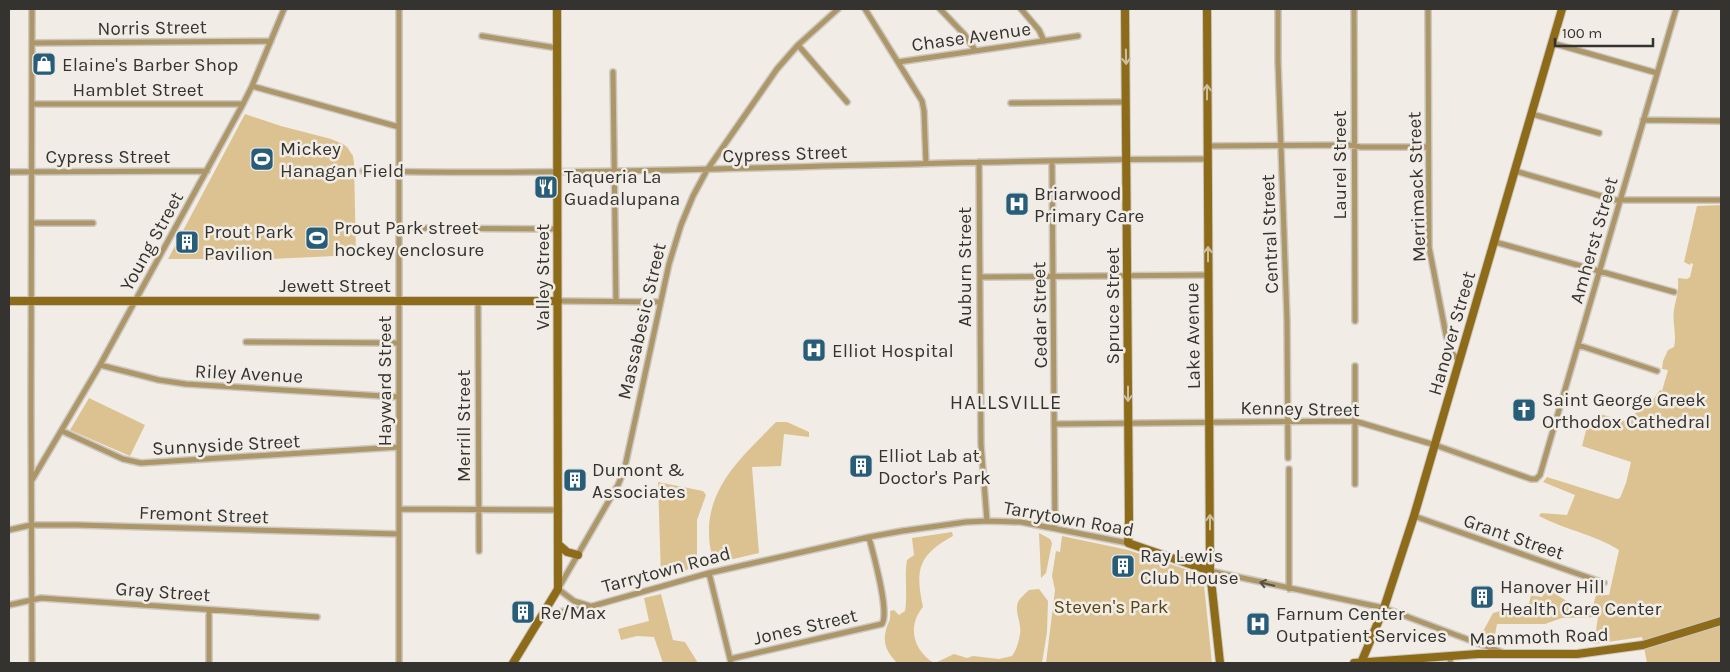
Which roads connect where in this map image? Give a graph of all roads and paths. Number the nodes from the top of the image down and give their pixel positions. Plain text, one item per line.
1 (32, 9) edge
2 (284, 9) edge
3 (398, 9) edge
4 (557, 9) edge
5 (838, 9) edge
6 (865, 9) edge
7 (940, 9) edge
8 (1021, 9) edge
9 (1125, 9) edge
10 (1207, 9) edge
11 (1278, 9) edge
12 (1354, 9) edge
13 (1428, 9) edge
14 (1562, 9) edge
15 (1676, 9) edge
16 (482, 36) dead end
17 (1078, 36) dead end
18 (271, 41) junction
19 (1044, 41) junction
20 (32, 43) junction
21 (1552, 43) junction
22 (798, 45) junction
23 (557, 48) junction
24 (975, 50) junction
25 (898, 62) junction
26 (613, 72) dead end
27 (1657, 73) junction
28 (252, 86) junction
29 (847, 102) dead end
30 (1011, 102) dead end
31 (1126, 102) junction
32 (32, 104) junction
33 (243, 104) junction
34 (1532, 114) junction
35 (1643, 120) junction
36 (1721, 121) edge
37 (399, 126) junction
38 (1599, 133) dead end
39 (1282, 145) junction
40 (1208, 146) junction
41 (1354, 146) junction
42 (1428, 147) junction
43 (1208, 159) junction
44 (1127, 160) junction
45 (1052, 161) junction
46 (979, 162) junction
47 (926, 163) junction
48 (707, 170) junction
49 (207, 171) junction
50 (363, 171) dead end
51 (613, 171) junction
52 (1515, 171) junction
53 (9, 172) edge
54 (32, 172) junction
55 (399, 172) junction
56 (558, 172) junction
57 (1721, 200) edge
58 (1620, 201) junction
59 (32, 222) junction
60 (93, 223) dead end
61 (399, 228) junction
62 (558, 229) junction
63 (1495, 242) junction
64 (1600, 272) junction
65 (1128, 276) junction
66 (1208, 276) junction
67 (980, 277) junction
68 (1053, 277) junction
69 (1674, 292) dead end
70 (558, 300) junction
71 (9, 301) edge
72 (32, 301) junction
73 (478, 301) junction
74 (616, 301) junction
75 (135, 302) junction
76 (399, 302) junction
77 (660, 302) junction
78 (1355, 320) dead end
79 (246, 342) dead end
80 (399, 344) junction
81 (1578, 345) junction
82 (1459, 360) junction
83 (100, 365) junction
84 (1355, 366) dead end
85 (1657, 371) dead end
86 (399, 397) junction
87 (1355, 421) junction
88 (1210, 422) junction
89 (1287, 422) junction
90 (1128, 423) junction
91 (1054, 424) junction
92 (62, 431) junction
93 (1435, 445) junction
94 (399, 448) junction
95 (1288, 458) dead end
96 (1288, 469) dead end
97 (1536, 479) joint
98 (32, 481) junction
99 (1354, 484) dead end
100 (399, 509) junction
101 (478, 509) junction
102 (559, 510) junction
103 (1414, 516) junction
104 (987, 521) junction
105 (31, 525) junction
106 (1055, 528) junction
107 (9, 530) edge
108 (399, 534) junction
109 (869, 537) junction
110 (1128, 543) junction
111 (559, 545) junction
112 (479, 551) dead end
113 (578, 555) junction
114 (1210, 571) junction
115 (709, 573) junction
116 (1604, 583) dead end
117 (558, 588) junction
118 (1289, 589) junction
119 (32, 600) junction
120 (9, 606) edge
121 (590, 606) junction
122 (1384, 608) junction
123 (209, 610) junction
124 (543, 614) junction
125 (317, 617) dead end
126 (1721, 621) edge
127 (1507, 654) junction
128 (1451, 660) edge
129 (731, 661) edge
130 (32, 663) edge
131 (209, 663) edge
132 (398, 663) edge
133 (513, 663) edge
134 (1220, 663) edge
135 (1359, 663) edge

1 - 20 street
2 - 18 street, Young Street
3 - 37 street, Hayward Street
4 - 23 street, Valley Street
5 - 22 street, Massabesic Street
6 - 25 street
7 - 24 street
8 - 19 street
9 -> 31 street, Spruce Street
40 -> 10 street, Lake Avenue
11 - 39 street, Central Street
12 - 41 street, Laurel Street
13 - 42 street, Merrimack Street
14 - 21 street, Hanover Street
15 - 27 street, Amherst Street
16 - 23 street
17 - 19 street, Chase Avenue
18 - 20 street, Norris Street
18 - 28 street, Young Street
19 - 24 street, Chase Avenue
20 - 32 street
21 - 27 street
21 - 34 street, Hanover Street
22 - 29 street
22 - 48 street, Massabesic Street
23 - 56 street, Valley Street
24 - 25 street, Chase Avenue
25 - 47 street
26 - 51 street
27 - 35 street, Amherst Street
28 - 33 street, Young Street
28 - 37 street
30 - 31 street
31 - 44 street, Spruce Street
32 - 33 street, Hamblet Street
32 - 54 street
33 - 49 street, Young Street
34 - 38 street
34 - 52 street, Hanover Street
35 - 36 street
35 - 58 street, Amherst Street
37 - 55 street, Hayward Street
39 - 40 street
39 - 41 street
39 - 89 street, Central Street
40 - 43 street, Lake Avenue
41 - 42 street
41 - 78 street, Laurel Street
42 - 82 street, Merrimack Street
43 - 44 street, Cypress Street
66 -> 43 street, Lake Avenue
44 - 45 street, Cypress Street
44 - 65 street, Spruce Street
45 - 46 street, Cypress Street
45 - 68 street, Cedar Street
46 - 47 street, Cypress Street
46 - 67 street, Auburn Street
47 - 48 street, Cypress Street
48 - 51 street, Cypress Street
48 - 77 street, Massabesic Street
49 - 54 street, Cypress Street
49 - 75 street, Young Street
50 - 55 street, Cypress Street
51 - 56 street, Cypress Street
51 - 74 street
52 - 58 street
52 - 63 street, Hanover Street
53 - 54 street, Cypress Street
54 - 59 street
55 - 56 street, Cypress Street
55 - 61 street, Hayward Street
56 - 62 street, Valley Street
57 - 58 street
58 - 64 street, Amherst Street
59 - 60 street
59 - 72 street
61 - 62 street
61 - 76 street, Hayward Street
62 - 70 street, Valley Street
63 - 64 street
63 - 82 street, Hanover Street
64 - 69 street
64 - 81 street, Amherst Street
65 - 66 street
65 - 68 street
65 -> 90 street, Spruce Street
66 - 88 street, Lake Avenue
67 - 68 street
67 - 104 street, Auburn Street
68 - 91 street, Cedar Street
70 - 73 street, Jewett Street
70 - 74 street, Jewett Street
70 - 102 street, Valley Street
71 - 72 street, Jewett Street
72 - 75 street, Jewett Street
72 - 98 street
73 - 76 street, Jewett Street
73 - 101 street, Merrill Street
74 - 77 street, Jewett Street
75 - 76 street, Jewett Street
75 - 83 street, Young Street
76 - 80 street, Hayward Street
77 - 113 street, Massabesic Street
79 - 80 street
80 - 86 street, Hayward Street
81 - 85 street
81 - 97 street, Amherst Street
82 - 93 street, Hanover Street
83 - 86 street, Riley Avenue
83 - 92 street, Young Street
84 - 87 street
86 - 94 street, Hayward Street
87 - 89 street, Kenney Street
87 - 93 street, Kenney Street
87 - 99 street
88 - 89 street, Kenney Street
88 - 90 street, Kenney Street
114 -> 88 street, Lake Avenue
89 - 95 street, Central Street
90 - 91 street, Kenney Street
90 - 110 street, Spruce Street
91 - 106 street, Cedar Street
92 - 94 street, Sunnyside Street
92 - 98 street, Young Street
93 - 97 street, Kenney Street
93 - 103 street, Hanover Street
94 - 100 street, Hayward Street
96 - 118 street
98 - 105 street
100 - 101 street
100 - 108 street, Hayward Street
101 - 102 street
101 - 112 street, Merrill Street
102 - 111 street, Valley Street
103 - 116 street, Grant Street
103 - 122 street, Hanover Street
104 - 106 street, Tarrytown Road
104 - 109 street, Tarrytown Road
105 - 107 street, Fremont Street
105 - 108 street, Fremont Street
105 - 119 street
106 - 110 street, Tarrytown Road
108 - 132 street, Hayward Street
109 - 115 street, Tarrytown Road
109 - 129 street, Jones Street
110 - 114 street, Tarrytown Road
111 - 113 street
111 - 117 street, Valley Street
113 - 117 street, Massabesic Street
118 -> 114 street, Tarrytown Road
114 - 134 street, Lake Avenue
115 - 121 street, Tarrytown Road
115 - 129 street
117 - 121 street, Tarrytown Road
117 - 124 street, Massabesic Street
118 - 122 street, Tarrytown Road
119 - 120 street, Gray Street
119 - 123 street, Gray Street
119 - 130 street
121 - 124 street, Tarrytown Road
122 - 127 street, Tarrytown Road
122 - 135 street, Hanover Street
123 - 125 street, Gray Street
123 - 131 street
124 - 133 street, Massabesic Street
126 - 127 street, Mammoth Road
127 - 128 street, Mammoth Road
128 - 135 street, Mammoth Road

